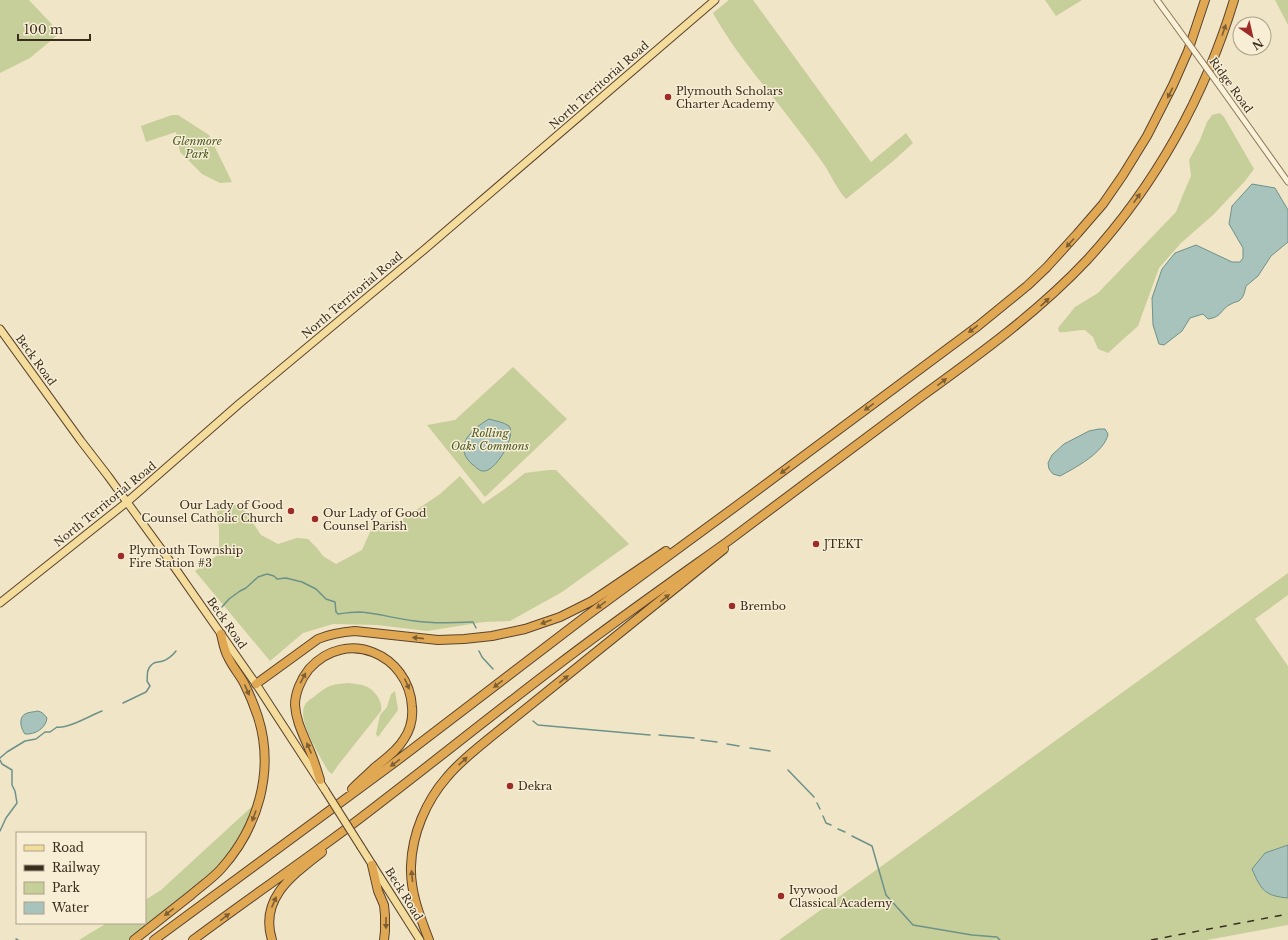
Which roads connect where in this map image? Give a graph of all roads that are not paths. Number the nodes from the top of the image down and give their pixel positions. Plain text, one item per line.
1 (715, 0) edge
2 (1157, 0) edge
3 (1205, 0) edge
4 (1234, 0) edge
5 (1288, 182) edge
6 (0, 329) edge
7 (127, 502) junction
8 (723, 516) junction
9 (758, 519) junction
10 (0, 603) edge
11 (221, 634) junction
12 (256, 684) junction
13 (320, 780) junction
14 (324, 815) junction
15 (347, 828) junction
16 (372, 865) junction
17 (134, 940) edge
18 (154, 940) edge
19 (193, 940) edge
20 (272, 940) edge
21 (384, 940) edge
22 (420, 940) edge
23 (429, 940) edge

1 - 7 main road, North Territorial Road
2 - 5 street, Ridge Road, bridge
3 -> 8 highway
9 -> 4 highway
6 - 7 main road, Beck Road
7 - 10 main road, North Territorial Road
7 - 11 main road, Beck Road
8 -> 12 highway
8 -> 14 highway
9 - 15 highway
23 -> 9 highway
11 - 12 main road, Beck Road
11 -> 17 highway
12 - 13 main road, Beck Road
13 -> 14 highway
13 - 16 main road, Beck Road, bridge
14 - 18 highway
19 -> 15 highway
20 -> 15 highway
16 -> 21 highway
16 - 22 main road, Beck Road

